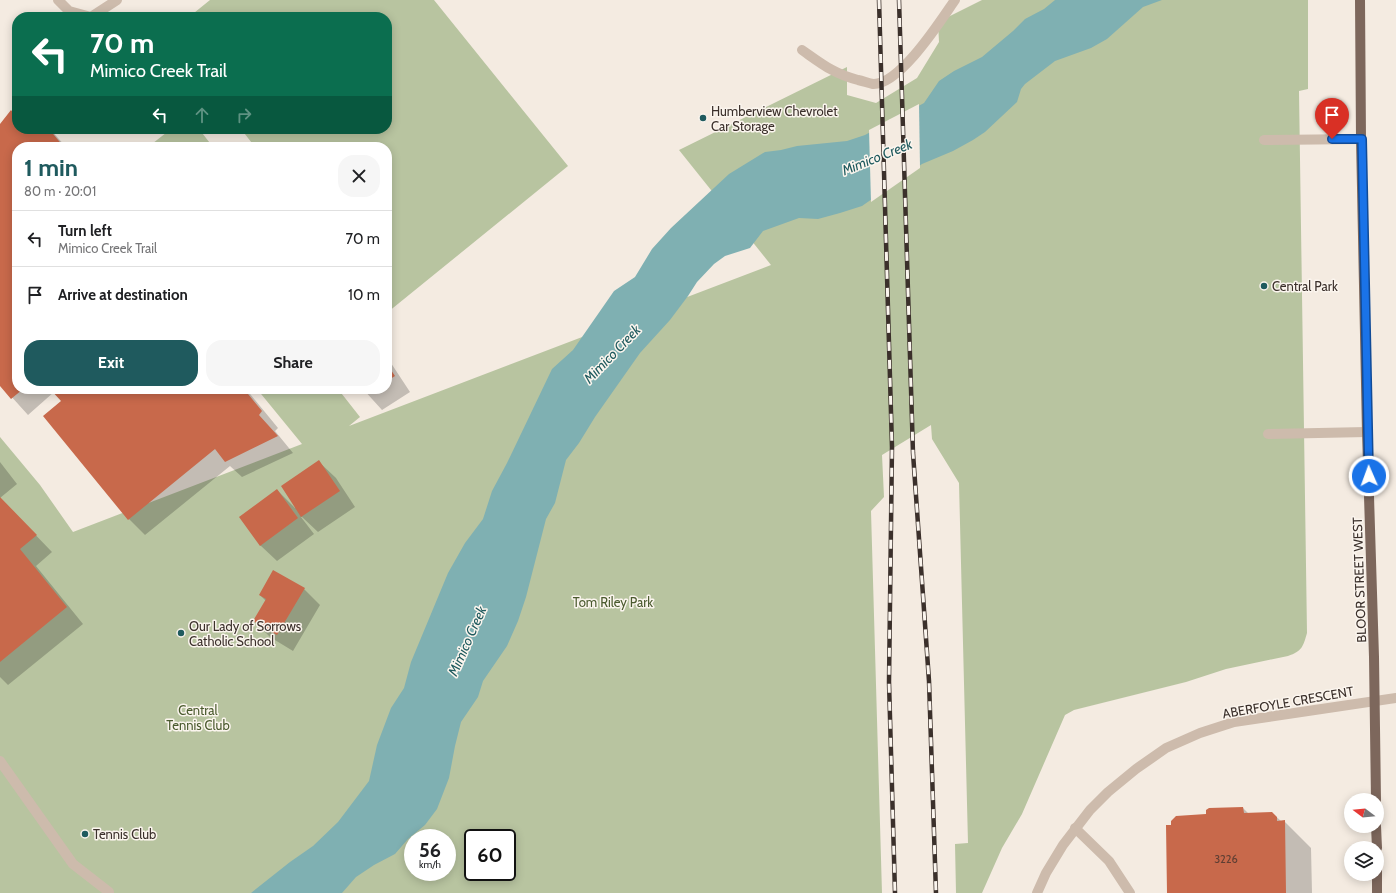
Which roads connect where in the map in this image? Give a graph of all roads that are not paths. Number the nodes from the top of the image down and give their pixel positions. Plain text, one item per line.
1 (58, 0) edge
2 (117, 0) edge
3 (955, 0) edge
4 (1360, 0) edge
5 (73, 12) edge
6 (99, 12) edge
7 (802, 50) dead end
8 (1362, 139) junction
9 (1264, 140) dead end
10 (1367, 432) junction
11 (1268, 434) dead end
12 (1396, 698) edge
13 (1375, 701) junction
14 (2, 768) edge
15 (1376, 793) edge
16 (1075, 828) junction
17 (1377, 881) edge
18 (109, 892) edge
19 (1037, 893) edge
20 (1130, 893) edge
21 (1377, 893) edge

1 - 5 street
2 - 6 street
3 - 7 street
4 - 8 main road, BLOOR STREET WEST
8 - 9 street
8 - 10 main road, BLOOR STREET WEST
10 - 11 street
10 - 13 main road, BLOOR STREET WEST
12 - 13 street, ABERFOYLE CRESCENT
13 - 15 main road, BLOOR STREET WEST
13 - 16 street, ABERFOYLE CRESCENT
14 - 18 street
16 - 19 street, ABERFOYLE CRESCENT
16 - 20 street
17 - 21 main road

